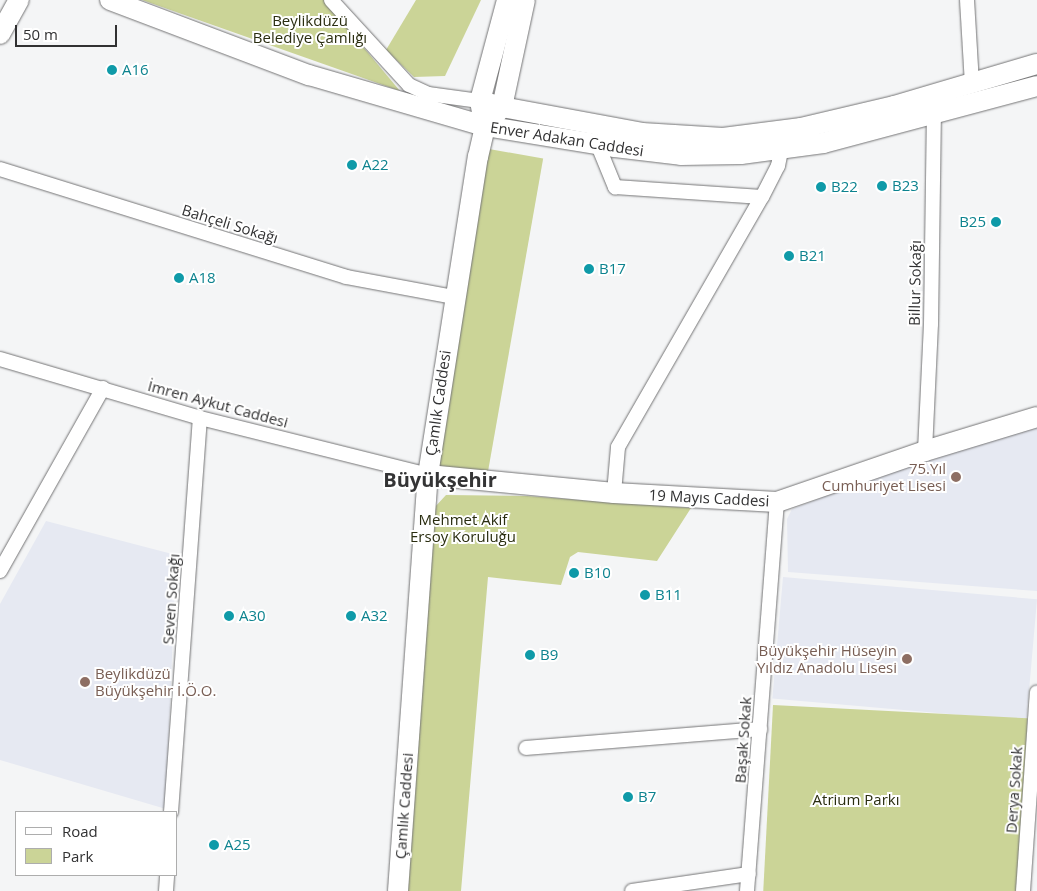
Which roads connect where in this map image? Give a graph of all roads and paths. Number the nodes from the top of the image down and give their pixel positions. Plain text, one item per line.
1 (19, 0) edge
2 (110, 0) edge
3 (331, 0) edge
4 (507, 0) edge
5 (525, 0) edge
6 (967, 0) edge
7 (0, 34) edge
8 (1037, 64) edge
9 (972, 84) junction
10 (1037, 86) edge
11 (480, 101) junction
12 (502, 107) junction
13 (934, 115) junction
14 (486, 126) junction
15 (597, 143) junction
16 (781, 150) junction
17 (0, 169) edge
18 (762, 197) junction
19 (454, 297) junction
20 (0, 359) edge
21 (103, 388) junction
22 (1037, 417) edge
23 (200, 418) junction
24 (925, 452) junction
25 (428, 475) junction
26 (614, 493) junction
27 (777, 502) junction
28 (0, 571) edge
29 (1037, 692) edge
30 (760, 729) junction
31 (526, 748) dead end
32 (171, 811) edge
33 (749, 874) junction
34 (167, 876) edge
35 (166, 891) edge
36 (398, 891) edge
37 (632, 891) edge
38 (747, 891) edge
39 (1023, 891) edge

1 - 7 street
2 - 14 street, Enver Adakan Caddesi
3 - 11 street
4 - 11 street
5 - 12 street
6 - 9 street
8 - 9 street, Enver Adakan Caddesi
9 - 12 street, Enver Adakan Caddesi
10 - 13 street, Enver Adakan Caddesi
11 - 12 street, Enver Adakan Caddesi
11 - 14 street
12 - 14 street
13 - 16 street, Enver Adakan Caddesi
13 - 24 street, Billur Sokağı
14 - 15 street, Enver Adakan Caddesi
14 - 19 street, Çamlık Caddesi
15 - 16 street, Enver Adakan Caddesi
15 - 18 street
16 - 18 street
17 - 19 street, Bahçeli Sokağı
18 - 26 street
19 - 25 street, Çamlık Caddesi
20 - 21 street, İmren Aykut Caddesi
21 - 23 street, İmren Aykut Caddesi
21 - 28 street
22 - 24 street, 19 Mayıs Caddesi
23 - 25 street, İmren Aykut Caddesi
23 - 32 street, Seven Sokağı
24 - 27 street, 19 Mayıs Caddesi
25 - 26 street, 19 Mayıs Caddesi
25 - 36 street, Çamlık Caddesi
26 - 27 street, 19 Mayıs Caddesi
27 - 30 street, Başak Sokak
29 - 39 street, Derya Sokak
30 - 31 street
30 - 33 street, Başak Sokak
33 - 37 street
33 - 38 street, Başak Sokak
34 - 35 street

